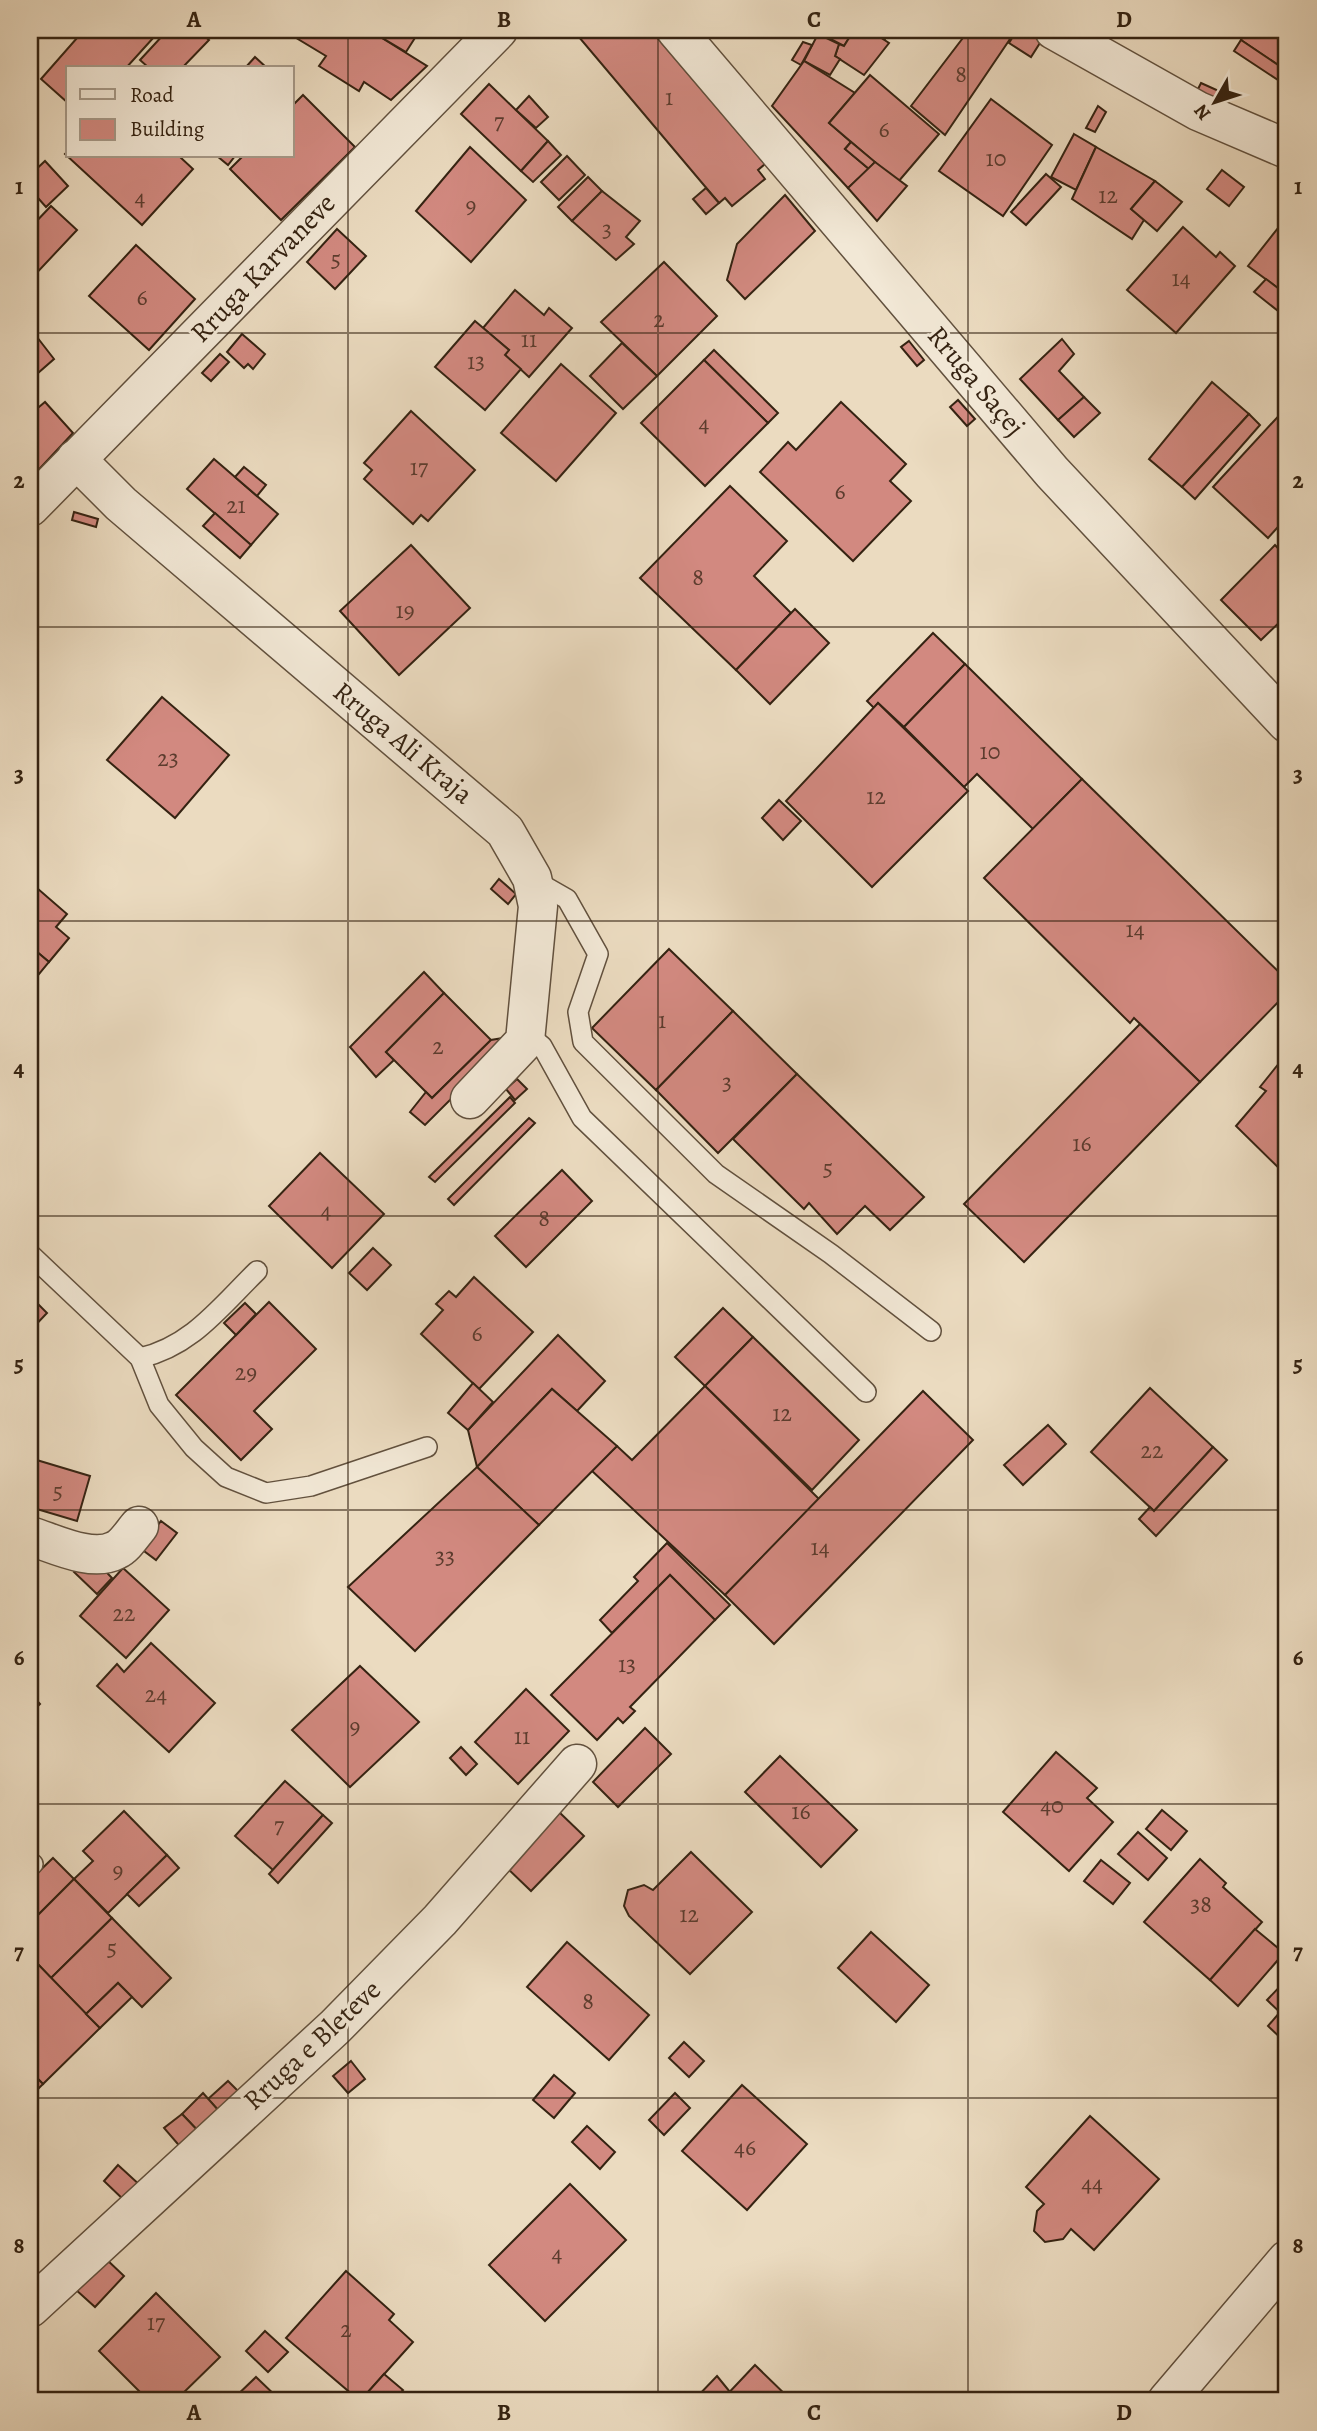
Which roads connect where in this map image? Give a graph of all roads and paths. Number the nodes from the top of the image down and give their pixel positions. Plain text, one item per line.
1 (498, 30) edge
2 (676, 30) edge
3 (1054, 30) edge
4 (1106, 42) edge
5 (1287, 149) edge
6 (76, 459) junction
7 (30, 507) edge
8 (1287, 723) edge
9 (531, 878) junction
10 (526, 1033) junction
11 (470, 1099) dead end
12 (30, 1254) edge
13 (257, 1271) dead end
14 (931, 1331) dead end
15 (140, 1357) junction
16 (866, 1392) dead end
17 (427, 1447) dead end
18 (139, 1526) dead end
19 (30, 1536) edge
20 (577, 1764) dead end
21 (1287, 2260) edge
22 (30, 2308) edge
23 (1167, 2401) edge

1 - 6 street, Rruga Karvaneve
2 - 8 street, Rruga Saçej
3 - 4 street
4 - 5 street
6 - 7 street, Rruga Karvaneve
6 - 9 street, Rruga Ali Kraja
9 - 10 street, Rruga Ali Kraja
9 - 14 lane
10 - 11 street, Rruga Ali Kraja
10 - 16 lane
12 - 15 lane
13 - 15 lane
15 - 17 lane
18 - 19 street
20 - 22 street, Rruga e Bleteve
21 - 23 street

